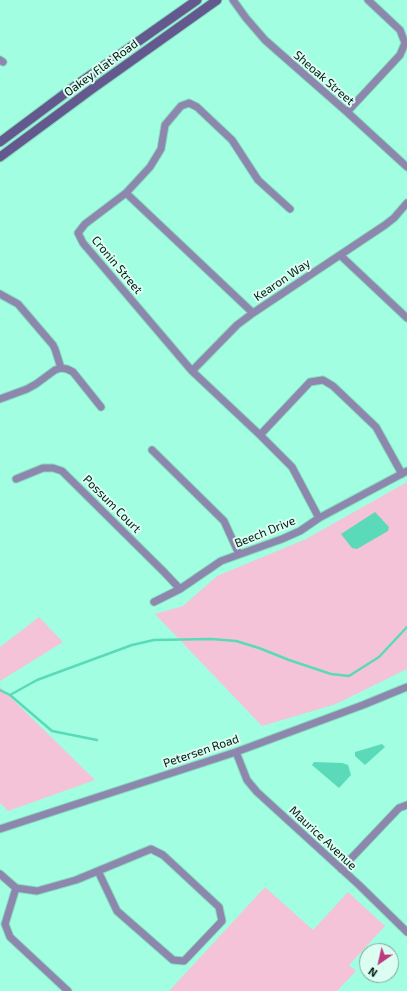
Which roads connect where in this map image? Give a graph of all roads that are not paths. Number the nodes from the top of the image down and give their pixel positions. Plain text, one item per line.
1 (197, 0) edge
2 (217, 0) edge
3 (233, 0) edge
4 (368, 0) edge
5 (348, 112) junction
6 (0, 142) edge
7 (0, 157) edge
8 (407, 167) edge
9 (126, 193) junction
10 (407, 203) edge
11 (290, 209) dead end
12 (340, 255) junction
13 (0, 294) edge
14 (253, 313) junction
15 (407, 318) edge
16 (60, 368) junction
17 (192, 371) junction
18 (0, 399) edge
19 (101, 407) dead end
20 (260, 435) junction
21 (152, 450) dead end
22 (405, 472) edge
23 (16, 479) dead end
24 (319, 518) junction
25 (239, 554) junction
26 (180, 589) junction
27 (154, 602) dead end
28 (407, 687) edge
29 (236, 752) junction
30 (407, 805) edge
31 (0, 829) edge
32 (341, 869) junction
33 (98, 871) junction
34 (0, 874) edge
35 (16, 888) junction
36 (407, 932) edge
37 (68, 991) edge

1 - 6 main road, Oakey Flat Road
2 - 7 main road, Oakey Flat Road
3 - 5 street, Sheoak Street
4 - 5 street
5 - 8 street, Sheoak Street
9 - 11 street, Cronin Street
9 - 14 street
9 - 17 street, Cronin Street
10 - 12 street, Kearon Way
12 - 14 street, Kearon Way
12 - 15 street
13 - 16 street
14 - 17 street, Kearon Way
16 - 18 street
16 - 19 street
17 - 20 street, Cronin Street
20 - 22 street
20 - 24 street, Cronin Street
21 - 25 street
22 - 24 street, Beech Drive
23 - 26 street, Possum Court
24 - 25 street, Beech Drive
25 - 26 street, Beech Drive
26 - 27 street, Beech Drive
28 - 29 street, Petersen Road
29 - 31 street, Petersen Road
29 - 32 street, Maurice Avenue
30 - 32 street
32 - 36 street, Maurice Avenue
33 - 33 street
33 - 35 street
34 - 35 street
35 - 37 street

